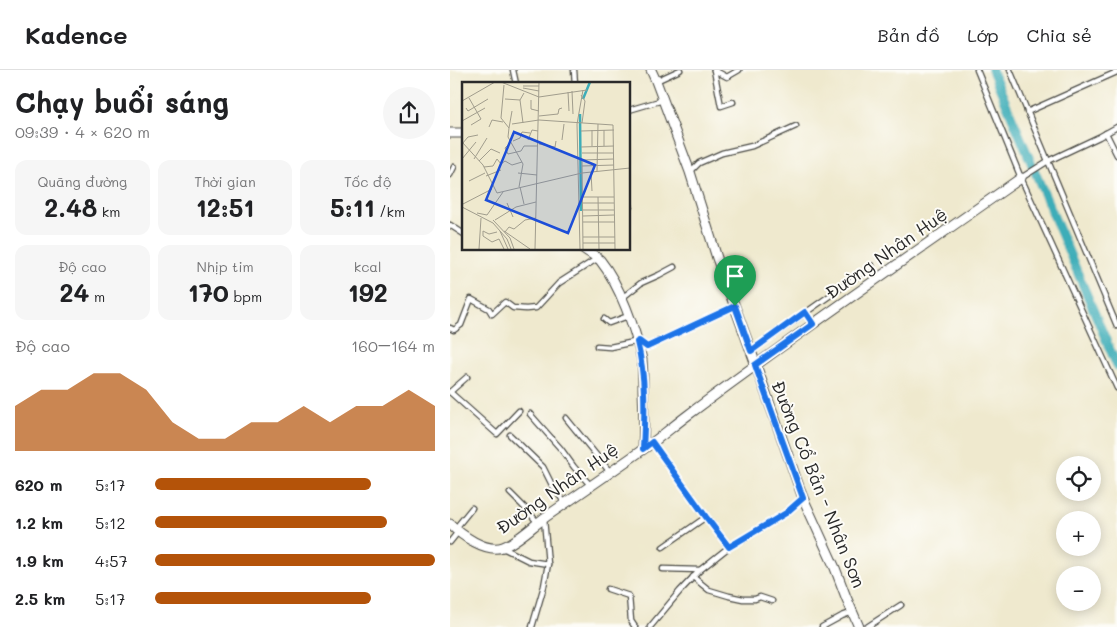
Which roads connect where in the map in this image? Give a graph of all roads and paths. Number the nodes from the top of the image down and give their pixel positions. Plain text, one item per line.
1 (651, 70) edge
2 (680, 70) edge
3 (714, 70) edge
4 (739, 70) edge
5 (977, 70) edge
6 (1010, 70) edge
7 (1117, 72) edge
8 (656, 81) junction
9 (663, 100) junction
10 (733, 102) dead end
11 (630, 110) edge
12 (1027, 112) junction
13 (796, 126) dead end
14 (1117, 127) edge
15 (1106, 133) junction
16 (1117, 156) edge
17 (1048, 161) junction
18 (454, 167) dead end
19 (690, 172) junction
20 (450, 175) edge
21 (1021, 178) junction
22 (450, 225) edge
23 (462, 233) edge
24 (586, 250) edge
25 (598, 258) junction
26 (674, 266) dead end
27 (872, 266) dead end
28 (622, 298) junction
29 (735, 306) junction
30 (805, 312) junction
31 (628, 316) junction
32 (604, 319) dead end
33 (813, 324) junction
34 (1117, 326) edge
35 (450, 328) edge
36 (637, 342) junction
37 (597, 346) dead end
38 (751, 351) junction
39 (755, 365) junction
40 (467, 377) dead end
41 (1117, 388) edge
42 (450, 392) edge
43 (519, 411) dead end
44 (530, 414) dead end
45 (566, 418) dead end
46 (510, 435) dead end
47 (652, 442) junction
48 (643, 449) junction
49 (610, 472) junction
50 (591, 486) junction
51 (510, 493) dead end
52 (803, 498) junction
53 (565, 503) junction
54 (472, 508) dead end
55 (706, 517) junction
56 (541, 521) junction
57 (454, 528) edge
58 (450, 542) edge
59 (503, 547) junction
60 (663, 547) dead end
61 (729, 547) junction
62 (548, 564) junction
63 (664, 570) dead end
64 (700, 570) junction
65 (693, 577) junction
66 (608, 589) dead end
67 (772, 601) dead end
68 (901, 605) dead end
69 (853, 612) junction
70 (532, 627) edge
71 (635, 627) edge
72 (650, 627) edge
73 (822, 627) edge
74 (859, 627) edge
75 (868, 627) edge

1 - 8 street, Đường Cổ Bản - Nhân Sơn
2 - 8 lane
3 - 4 lane
3 - 10 lane
5 - 21 lane
6 - 12 lane
7 - 12 lane
8 - 9 street, Đường Cổ Bản - Nhân Sơn
9 - 11 lane
9 - 19 street, Đường Cổ Bản - Nhân Sơn
12 - 17 lane
13 - 19 lane
14 - 15 lane
15 - 16 lane
15 - 17 lane
17 - 21 lane
17 - 34 lane
18 - 20 lane
19 - 29 street, Đường Cổ Bản - Nhân Sơn
21 - 33 street, Đường Nhân Huệ
21 - 41 lane
22 - 23 lane
24 - 25 street
25 - 28 street
25 - 35 lane
26 - 28 lane
27 - 30 lane
28 - 31 street
29 - 36 lane
29 - 38 street, Đường Cổ Bản - Nhân Sơn
30 - 33 lane
30 - 38 lane
31 - 32 lane
31 - 36 street
33 - 39 street, Đường Nhân Huệ
36 - 37 lane
36 - 48 street
38 - 39 street, Đường Cổ Bản - Nhân Sơn
39 - 47 street, Đường Nhân Huệ
39 - 52 street, Đường Cổ Bản - Nhân Sơn
40 - 42 lane
42 - 43 lane
44 - 50 lane
45 - 49 lane
46 - 53 lane
47 - 48 street, Đường Nhân Huệ
47 - 55 lane
48 - 49 street, Đường Nhân Huệ
49 - 50 street, Đường Nhân Huệ
50 - 53 street, Đường Nhân Huệ
51 - 56 lane
52 - 61 lane
52 - 69 street, Đường Cổ Bản - Nhân Sơn
53 - 56 street, Đường Nhân Huệ
54 - 57 lane
55 - 60 lane
55 - 61 lane
56 - 59 street, Đường Nhân Huệ
56 - 62 lane
57 - 58 lane
57 - 59 street, Đường Nhân Huệ
59 - 62 lane
61 - 64 lane
62 - 70 lane
63 - 64 lane
64 - 65 lane
65 - 67 lane
65 - 72 lane
66 - 71 lane
68 - 75 lane
69 - 73 lane
69 - 74 street, Đường Cổ Bản - Nhân Sơn

